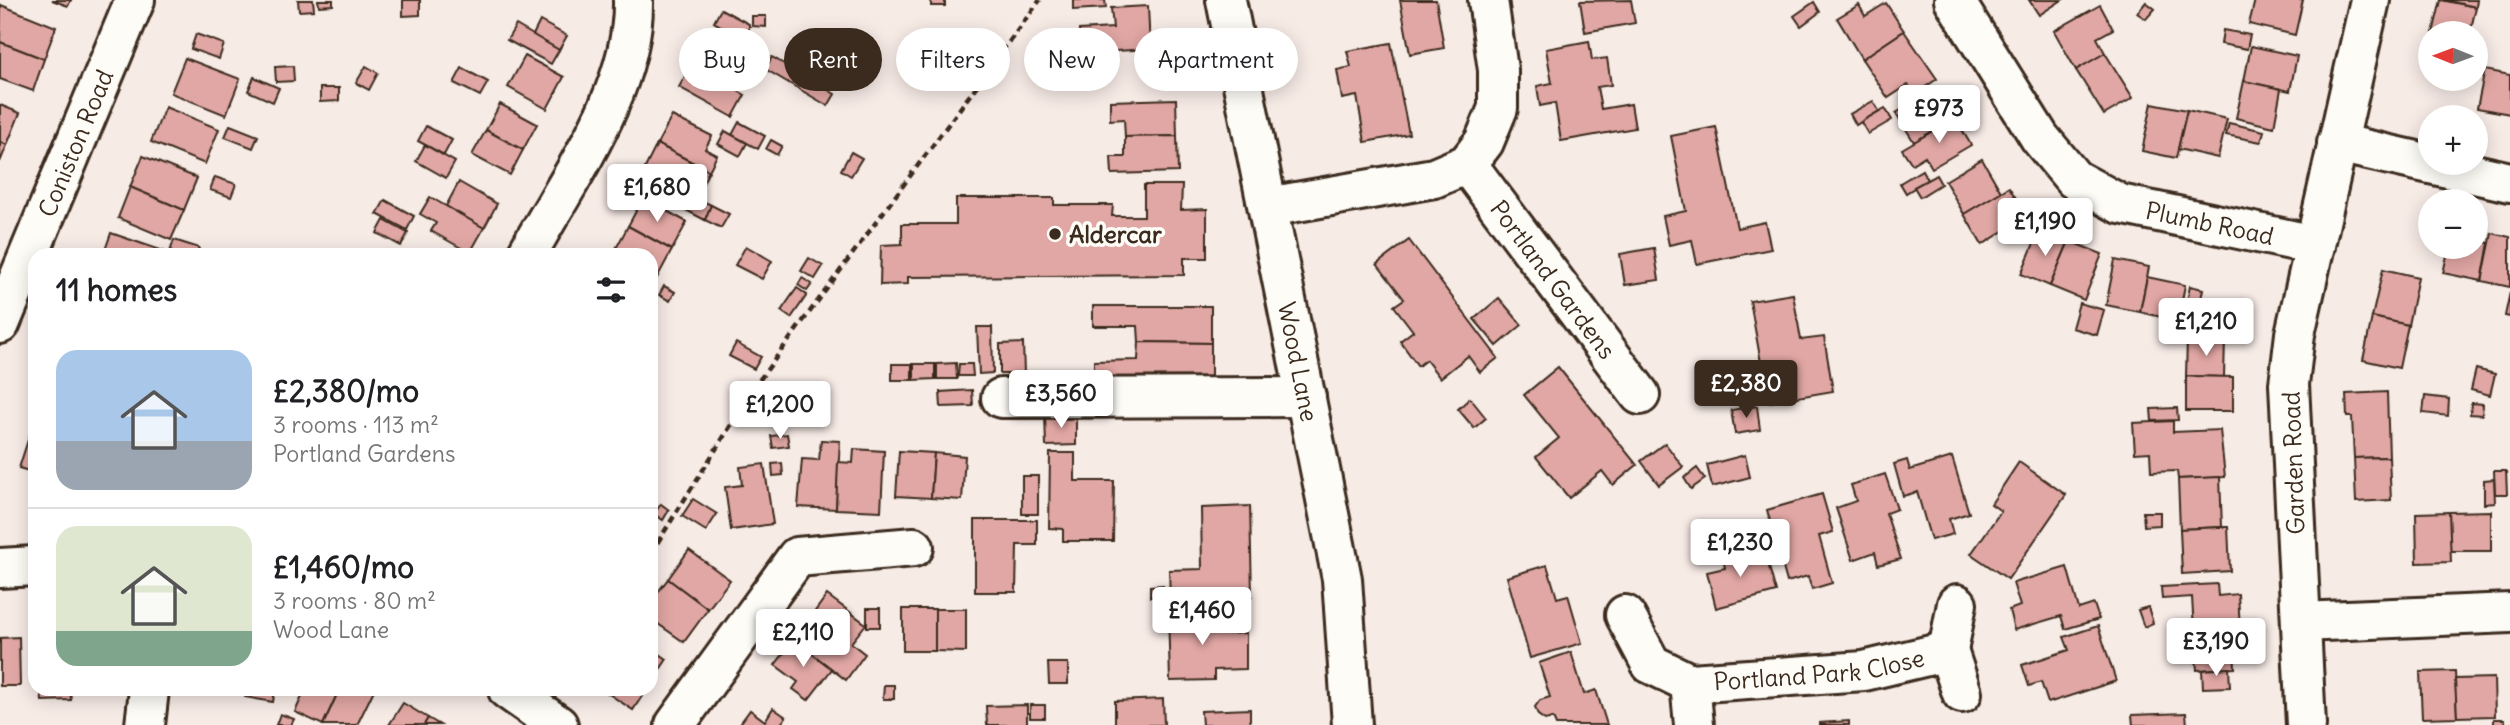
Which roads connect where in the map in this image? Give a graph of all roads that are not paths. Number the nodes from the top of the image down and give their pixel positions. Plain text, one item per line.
1 (135, 0) edge
2 (633, 0) edge
3 (1226, 0) edge
4 (1488, 0) edge
5 (1954, 0) edge
6 (2370, 0) edge
7 (2337, 143) junction
8 (1467, 164) junction
9 (2510, 182) edge
10 (1268, 207) junction
11 (2315, 245) junction
12 (32, 248) edge
13 (530, 248) edge
14 (28, 257) edge
15 (0, 324) edge
16 (1640, 395) dead end
17 (1306, 397) junction
18 (1001, 398) dead end
19 (914, 547) dead end
20 (28, 566) edge
21 (0, 568) edge
22 (1957, 604) dead end
23 (2510, 613) edge
24 (1625, 615) dead end
25 (2301, 622) junction
26 (1948, 651) junction
27 (1690, 683) junction
28 (1962, 693) dead end
29 (148, 696) edge
30 (517, 696) edge
31 (145, 725) edge
32 (558, 725) edge
33 (675, 725) edge
34 (1352, 725) edge
35 (1694, 725) edge
36 (2306, 725) edge

1 - 12 street, Coniston Road
2 - 13 street
3 - 10 street, Wood Lane
4 - 8 street
5 - 11 street, Plumb Road
6 - 7 street, Garden Road
7 - 9 street
7 - 11 street, Garden Road
8 - 10 street
8 - 16 street, Portland Gardens
10 - 17 street, Wood Lane
11 - 25 street, Garden Road
14 - 15 street, Coniston Road
17 - 18 street
17 - 34 street, Wood Lane
19 - 33 street
20 - 21 street
22 - 26 street, Portland Park Close
23 - 25 street
24 - 27 street, Portland Park Close
25 - 36 street, Garden Road
26 - 27 street, Portland Park Close
26 - 28 street, Portland Park Close
27 - 35 street, Portland Park Close
29 - 31 street
30 - 32 street

